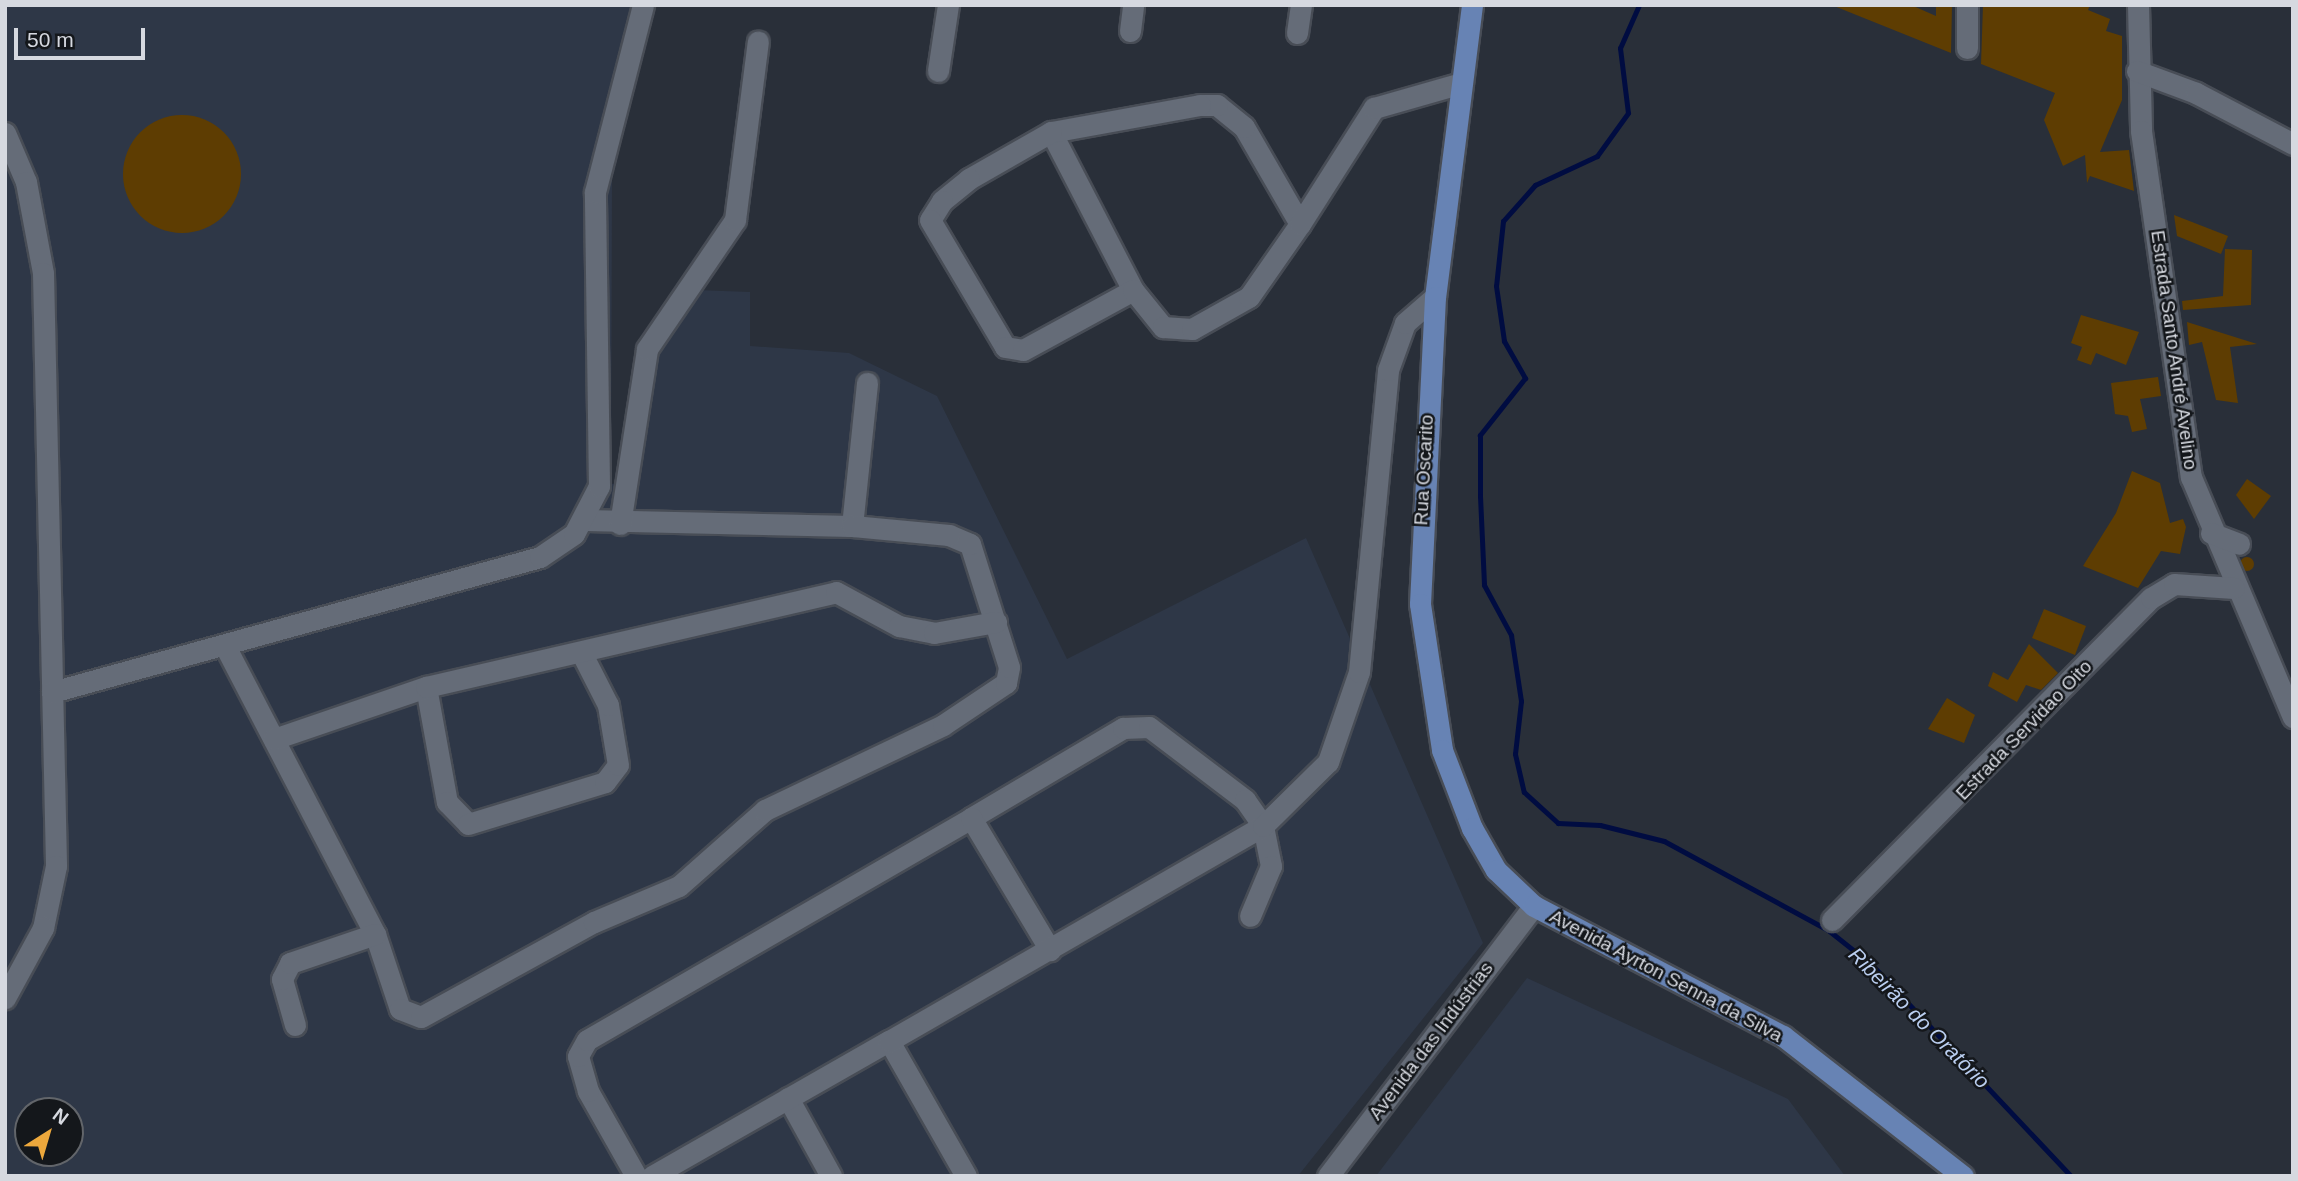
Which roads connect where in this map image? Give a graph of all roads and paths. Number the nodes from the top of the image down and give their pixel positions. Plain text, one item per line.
1 (643, 5) edge
2 (948, 5) edge
3 (1133, 5) edge
4 (1301, 5) edge
5 (1472, 5) edge
6 (1967, 5) edge
7 (2138, 5) edge
8 (1130, 31) dead end
9 (1297, 33) dead end
10 (758, 41) dead end
11 (1967, 48) dead end
12 (938, 71) dead end
13 (2137, 71) junction
14 (1462, 83) junction
15 (1051, 132) junction
16 (5, 133) edge
17 (2293, 144) edge
18 (1300, 224) junction
19 (1133, 290) junction
20 (1435, 297) junction
21 (867, 383) dead end
22 (585, 520) junction
23 (620, 524) junction
24 (852, 526) junction
25 (2211, 533) junction
26 (2239, 544) dead end
27 (2234, 588) junction
28 (996, 622) junction
29 (225, 646) junction
30 (581, 652) junction
31 (426, 687) junction
32 (52, 692) junction
33 (2293, 717) edge
34 (274, 739) junction
35 (971, 818) junction
36 (1263, 826) junction
37 (1535, 906) junction
38 (1250, 916) dead end
39 (1832, 920) dead end
40 (375, 934) junction
41 (1050, 950) junction
42 (5, 998) edge
43 (295, 1025) dead end
44 (889, 1041) junction
45 (788, 1098) junction
46 (636, 1176) edge
47 (652, 1176) edge
48 (831, 1176) edge
49 (966, 1176) edge
50 (1328, 1176) edge
51 (1963, 1176) edge

1 - 22 street
2 - 12 street
3 - 8 street
4 - 9 street
5 - 14 main road, Rua Oscarito
6 - 11 street
7 - 13 street, Estrada Santo André Avelino
10 - 23 street
13 - 17 street
13 - 25 street, Estrada Santo André Avelino
14 - 18 street
14 - 20 main road, Rua Oscarito
15 - 18 street
15 - 19 street
15 - 19 street
16 - 32 street
18 - 19 street
20 - 36 street
20 - 37 main road, Rua Oscarito
21 - 24 street
22 - 23 street
22 - 29 street
23 - 24 street
24 - 28 street
25 - 26 street
25 - 27 street, Estrada Santo André Avelino
27 - 33 street, Estrada Santo André Avelino
27 - 39 street, Estrada Servidao Oito
28 - 30 street
28 - 40 street
29 - 32 street
29 - 34 street
30 - 31 street
30 - 31 street
31 - 34 street
32 - 42 street
34 - 40 street
35 - 36 street
35 - 41 street
35 - 46 street
36 - 38 street
36 - 41 street
37 - 50 street, Avenida das Indústrias
37 - 51 main road, Avenida Ayrton Senna da Silva
40 - 43 street
41 - 44 street
44 - 45 street
44 - 49 street
45 - 47 street
45 - 48 street

